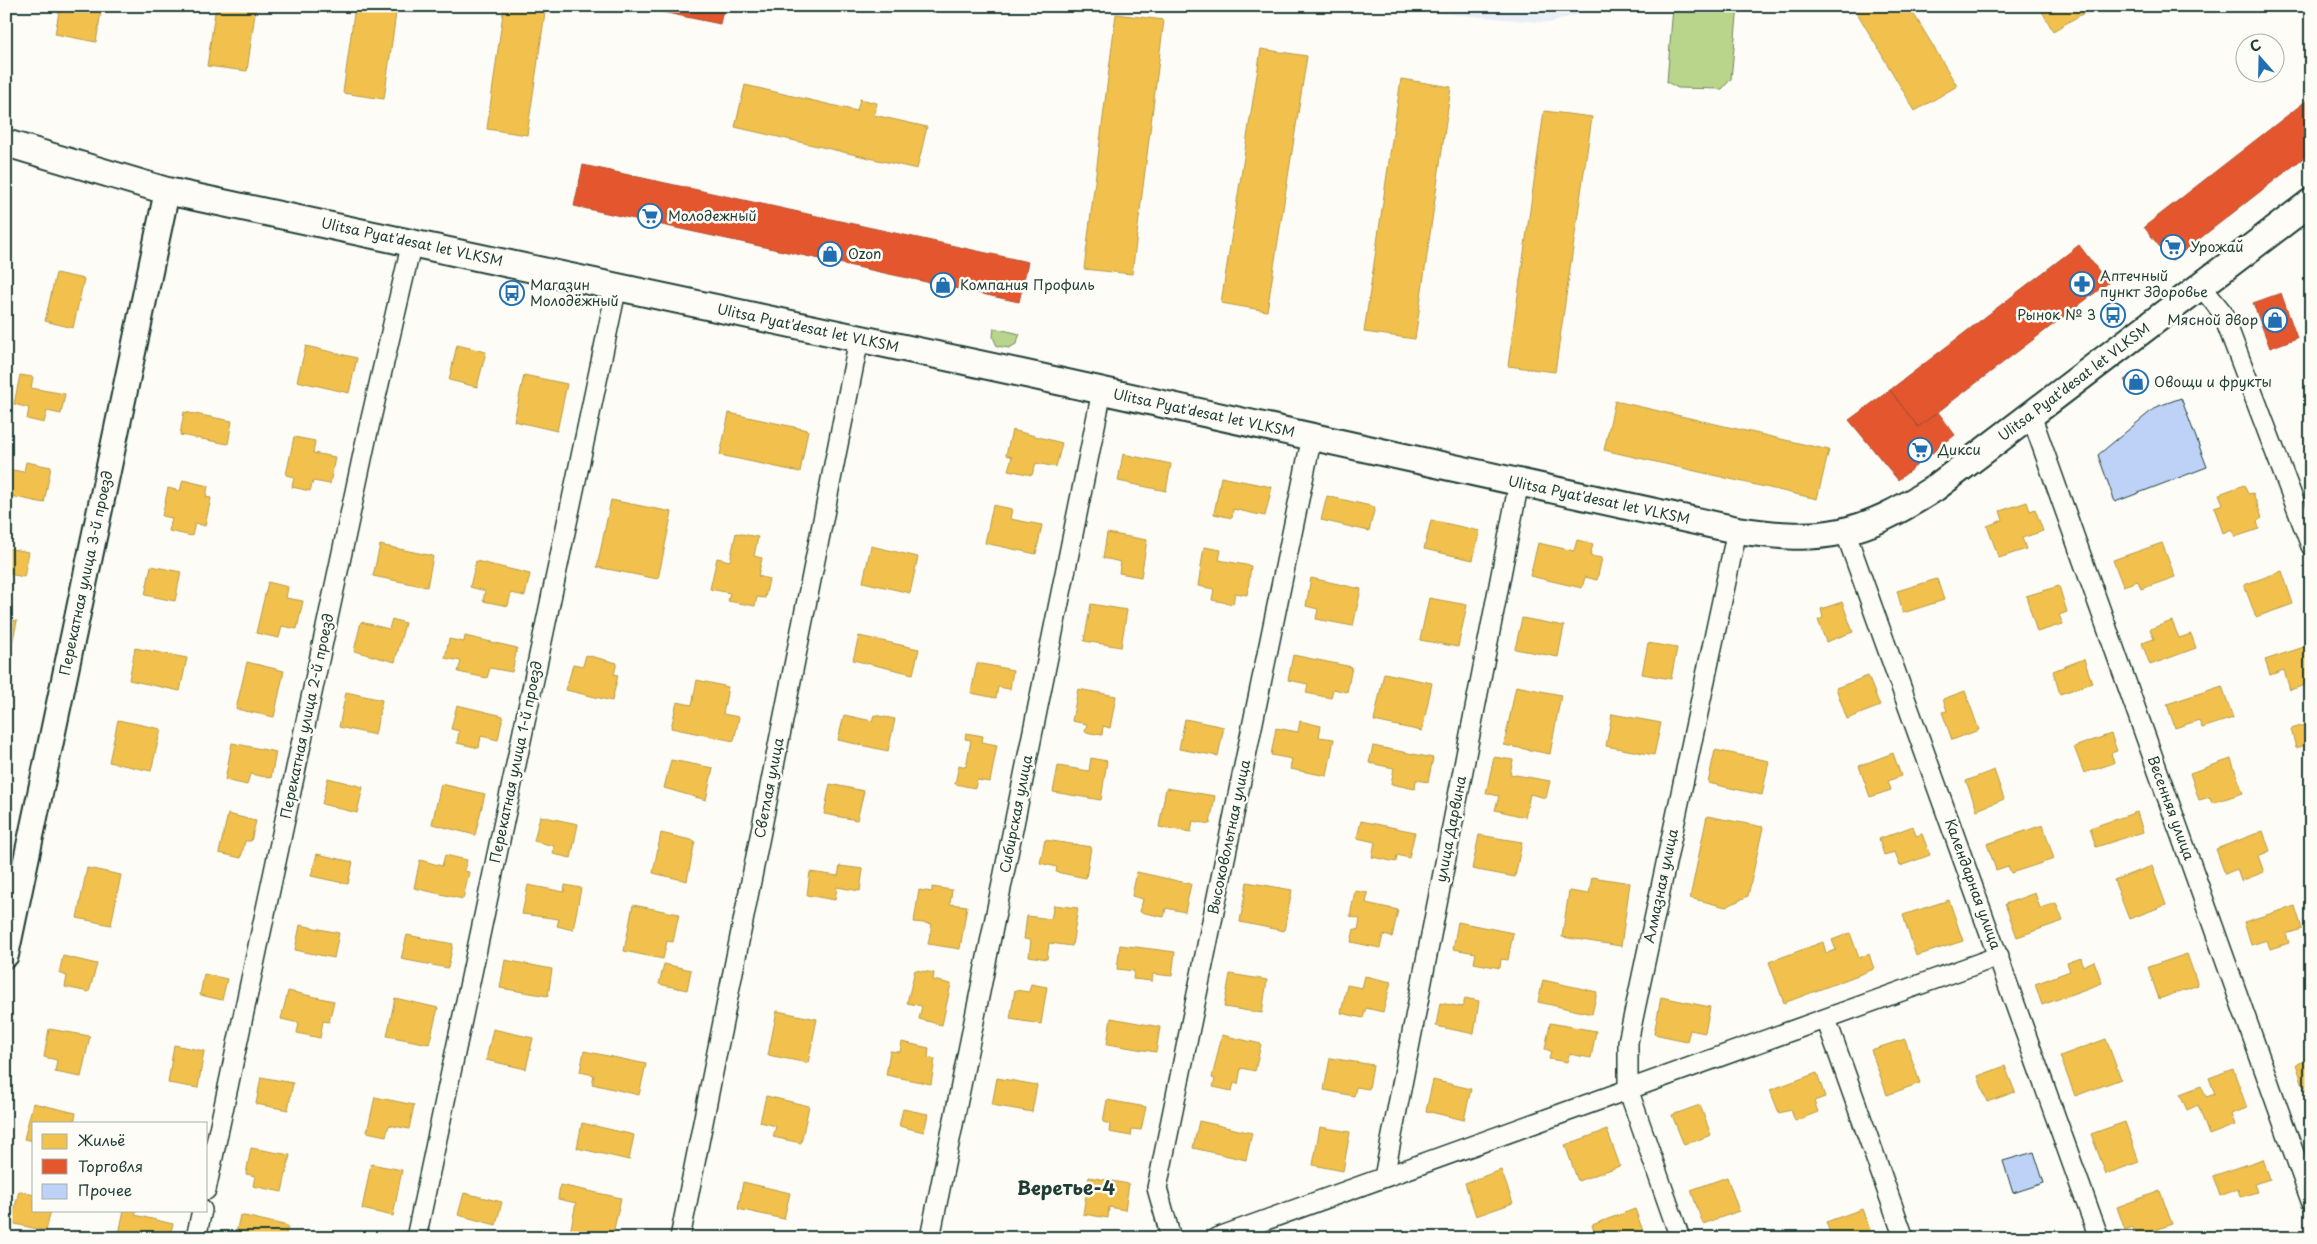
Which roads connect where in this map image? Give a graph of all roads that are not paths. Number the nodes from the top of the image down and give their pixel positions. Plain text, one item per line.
1 (6, 143) edge
2 (167, 192) junction
3 (2311, 202) edge
4 (412, 242) junction
5 (2200, 285) junction
6 (616, 286) junction
7 (859, 339) junction
8 (1102, 391) junction
9 (2031, 415) junction
10 (1312, 436) junction
11 (1518, 482) junction
12 (1737, 530) junction
13 (1845, 531) junction
14 (2311, 546) edge
15 (6, 955) edge
16 (2000, 956) junction
17 (1826, 1019) junction
18 (1628, 1089) junction
19 (1384, 1177) junction
20 (208, 1181) edge
21 (2311, 1201) edge
22 (202, 1212) edge
23 (1219, 1237) edge
24 (196, 1238) edge
25 (416, 1238) edge
26 (680, 1238) edge
27 (930, 1238) edge
28 (1171, 1238) edge
29 (1680, 1238) edge
30 (1904, 1238) edge
31 (2099, 1238) edge

1 - 2 main road, Ulitsa Pyat'desat let VLKSM
2 - 4 main road, Ulitsa Pyat'desat let VLKSM
2 - 15 street, Перекатная улица 3-й проезд
3 - 5 main road, Ulitsa Pyat'desat let VLKSM
4 - 6 main road, Ulitsa Pyat'desat let VLKSM
4 - 20 street, Перекатная улица 2-й проезд
5 - 9 main road, Ulitsa Pyat'desat let VLKSM
5 - 14 street
6 - 7 main road, Ulitsa Pyat'desat let VLKSM
6 - 25 street, Перекатная улица 1-й проезд
7 - 8 main road, Ulitsa Pyat'desat let VLKSM
7 - 26 street, Светлая улица
8 - 10 main road, Ulitsa Pyat'desat let VLKSM
8 - 27 street, Сибирская улица
9 - 13 main road, Ulitsa Pyat'desat let VLKSM
9 - 21 street, Весенняя улица
10 - 11 main road, Ulitsa Pyat'desat let VLKSM
10 - 28 street, Высоковольтная улица
11 - 12 main road, Ulitsa Pyat'desat let VLKSM
11 - 19 street, улица Дарвина
12 - 13 main road, Ulitsa Pyat'desat let VLKSM
12 - 18 street, Алмазная улица
13 - 16 street, Календарная улица
16 - 17 street
16 - 31 street, Календарная улица
17 - 18 street
17 - 30 street
18 - 19 street
18 - 29 street, Алмазная улица
19 - 23 street
22 - 24 street

